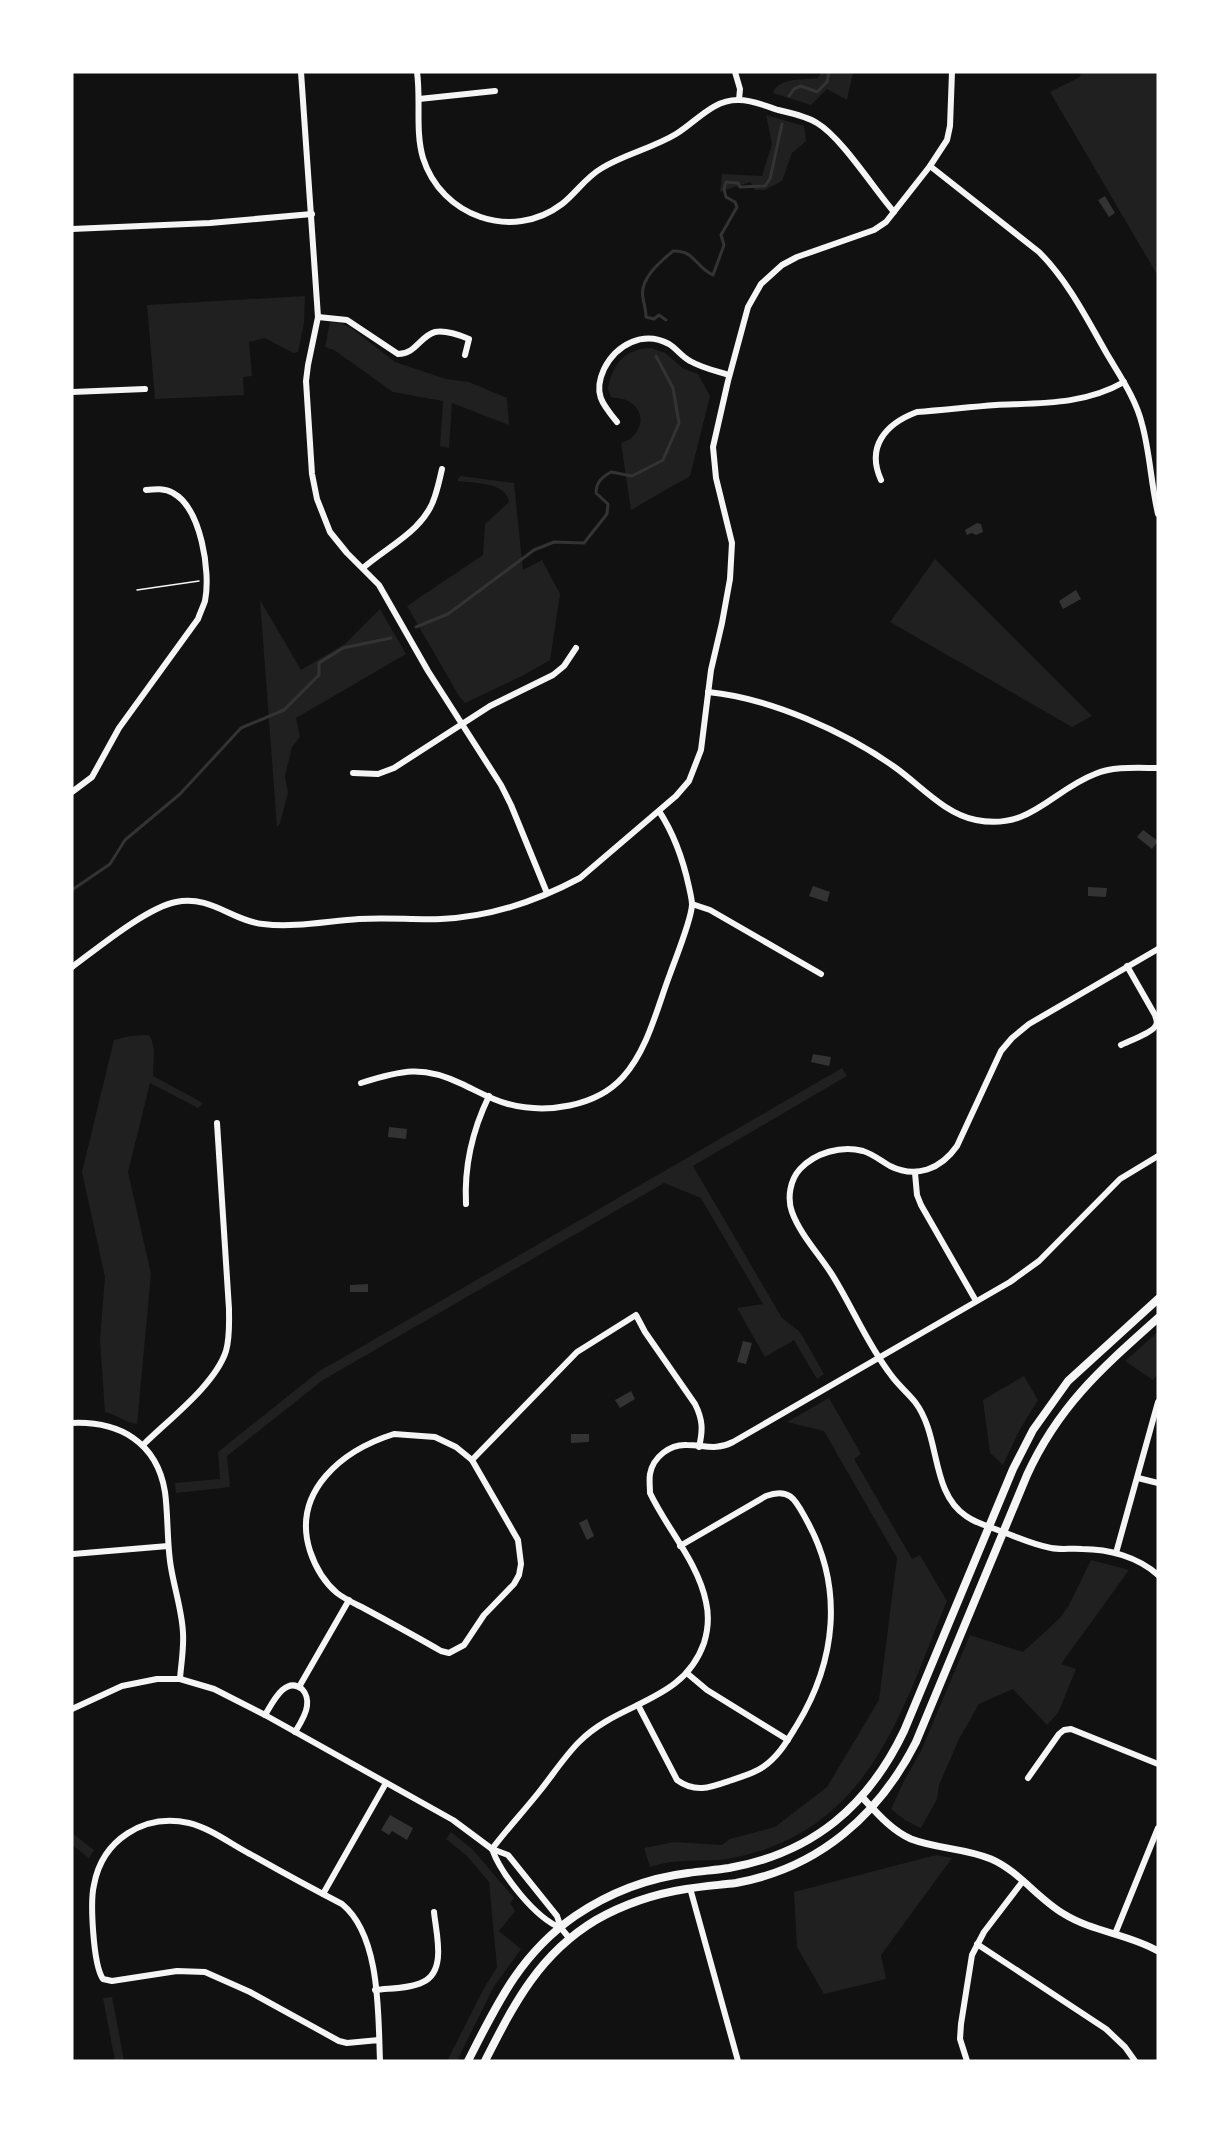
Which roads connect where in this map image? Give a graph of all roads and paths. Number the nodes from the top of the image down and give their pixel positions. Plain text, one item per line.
1 (301, 72) edge
2 (417, 72) edge
3 (735, 72) edge
4 (952, 72) edge
5 (495, 92) dead end
6 (419, 99) junction
7 (739, 100) junction
8 (930, 166) junction
9 (894, 212) junction
10 (312, 214) junction
11 (72, 229) edge
12 (318, 317) junction
13 (465, 355) dead end
14 (729, 375) junction
15 (1124, 382) junction
16 (145, 389) dead end
17 (72, 392) edge
18 (617, 422) dead end
19 (442, 469) dead end
20 (881, 480) dead end
21 (146, 490) dead end
22 (1158, 514) edge
23 (363, 568) junction
24 (200, 581) dead end
25 (137, 590) dead end
26 (576, 648) dead end
27 (708, 692) junction
28 (462, 724) junction
29 (1158, 768) edge
30 (353, 774) dead end
31 (72, 792) edge
32 (659, 811) junction
33 (547, 893) junction
34 (692, 904) junction
35 (1158, 949) edge
36 (1127, 966) junction
37 (72, 967) edge
38 (821, 974) dead end
39 (1121, 1045) dead end
40 (361, 1083) dead end
41 (489, 1096) junction
42 (217, 1123) dead end
43 (1158, 1156) edge
44 (915, 1173) junction
45 (466, 1204) dead end
46 (1158, 1299) edge
47 (976, 1301) junction
48 (1158, 1318) edge
49 (880, 1358) junction
50 (1158, 1402) edge
51 (72, 1423) edge
52 (143, 1445) junction
53 (699, 1447) junction
54 (472, 1460) junction
55 (1138, 1478) junction
56 (1158, 1483) edge
57 (989, 1527) junction
58 (1003, 1532) junction
59 (168, 1546) junction
60 (680, 1546) junction
61 (1116, 1553) junction
62 (73, 1554) edge
63 (1158, 1575) edge
64 (349, 1600) junction
65 (688, 1674) junction
66 (180, 1679) junction
67 (299, 1687) junction
68 (638, 1705) junction
69 (72, 1708) edge
70 (265, 1715) junction
71 (295, 1732) junction
72 (788, 1740) junction
73 (1158, 1764) edge
74 (1028, 1778) dead end
75 (386, 1783) junction
76 (862, 1797) junction
77 (873, 1808) junction
78 (1158, 1828) edge
79 (492, 1849) junction
80 (1023, 1881) junction
81 (690, 1888) junction
82 (323, 1894) junction
83 (434, 1912) dead end
84 (561, 1928) junction
85 (1115, 1934) junction
86 (570, 1940) junction
87 (977, 1944) junction
88 (1158, 1951) edge
89 (375, 1990) junction
90 (379, 2040) junction
91 (380, 2061) edge
92 (468, 2061) edge
93 (485, 2061) edge
94 (738, 2061) edge
95 (966, 2061) edge
96 (1135, 2061) edge

1 - 10 street
2 - 6 street
3 - 7 street
4 - 8 street
5 - 6 street
6 - 7 street
7 - 9 street
8 - 9 street
8 - 15 street
9 - 14 street
10 - 11 street
10 - 12 street
12 - 13 street
12 - 23 street
14 - 18 street
14 - 27 street
15 - 20 street
15 - 22 street
16 - 17 street
19 - 23 street
21 - 31 street
23 - 28 street
24 - 25 path
26 - 28 street
27 - 29 street
27 - 32 street
28 - 30 street
28 - 33 street
32 - 33 street
32 - 34 street
33 - 37 street
34 - 38 street
34 - 41 street
35 - 36 street
36 - 39 street
36 - 44 street
40 - 41 street
41 - 45 street
42 - 52 street
43 - 47 street
44 - 47 street
44 - 49 street
46 - 57 main road
47 - 49 street
48 - 58 main road
49 - 53 street
49 - 57 street
50 - 55 street
51 - 52 street
52 - 59 street
53 - 54 street
53 - 60 street
54 - 64 street
54 - 64 street
55 - 56 street
55 - 61 street
57 - 58 street
57 - 76 main road
58 - 61 street
58 - 77 main road
59 - 62 street
59 - 66 street
60 - 65 street
60 - 72 street
61 - 63 street
64 - 67 street
65 - 68 street
65 - 72 street
66 - 69 street
66 - 70 street
67 - 70 street
67 - 71 street
68 - 72 street
68 - 79 street
70 - 71 street
71 - 75 street
73 - 74 street
75 - 79 street
75 - 82 street
76 - 77 street
76 - 84 main road
77 - 80 street
77 - 81 main road
78 - 85 street
79 - 84 street
79 - 84 street
80 - 85 street
80 - 87 street
81 - 86 main road
81 - 94 street
82 - 89 street
82 - 90 street
83 - 89 street
84 - 86 street
84 - 92 main road
85 - 88 street
86 - 93 main road
87 - 95 street
87 - 96 street
89 - 90 street
90 - 91 street

